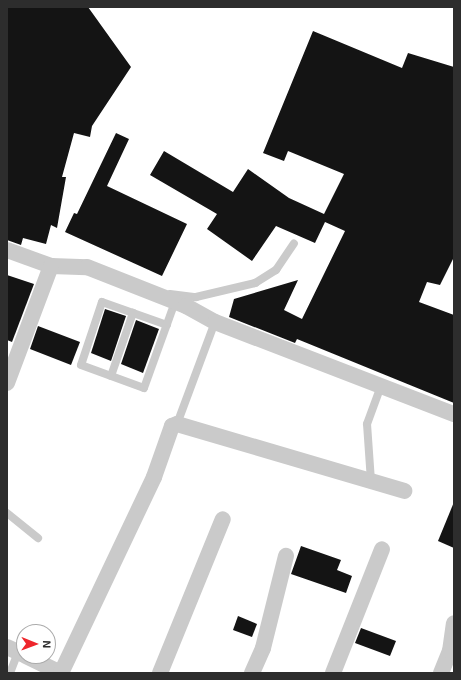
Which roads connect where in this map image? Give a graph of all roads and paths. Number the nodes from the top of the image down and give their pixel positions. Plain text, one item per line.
1 (294, 243) dead end
2 (7, 250) edge
3 (51, 266) junction
4 (148, 291) junction
5 (175, 302) junction
6 (133, 313) junction
7 (215, 322) junction
8 (167, 325) junction
9 (111, 376) junction
10 (7, 383) edge
11 (381, 386) junction
12 (454, 414) edge
13 (177, 424) junction
14 (371, 481) junction
15 (404, 491) dead end
16 (7, 513) edge
17 (223, 519) dead end
18 (38, 538) dead end
19 (382, 550) dead end
20 (286, 556) dead end
21 (454, 623) edge
22 (16, 660) edge
23 (42, 664) edge
24 (10, 673) edge
25 (61, 673) edge
26 (160, 673) edge
27 (252, 673) edge
28 (333, 673) edge
29 (441, 673) edge

1 - 4 lane
2 - 3 street
3 - 4 street
3 - 10 street
4 - 5 street
5 - 7 street
5 - 8 lane
6 - 8 lane
6 - 9 lane
6 - 9 lane
7 - 11 street
7 - 13 lane
8 - 9 lane
11 - 12 street
11 - 14 lane
13 - 14 street
13 - 25 street
14 - 15 street
16 - 18 lane
17 - 26 street
19 - 28 street
20 - 27 street
21 - 29 street
22 - 24 lane
23 - 25 street

